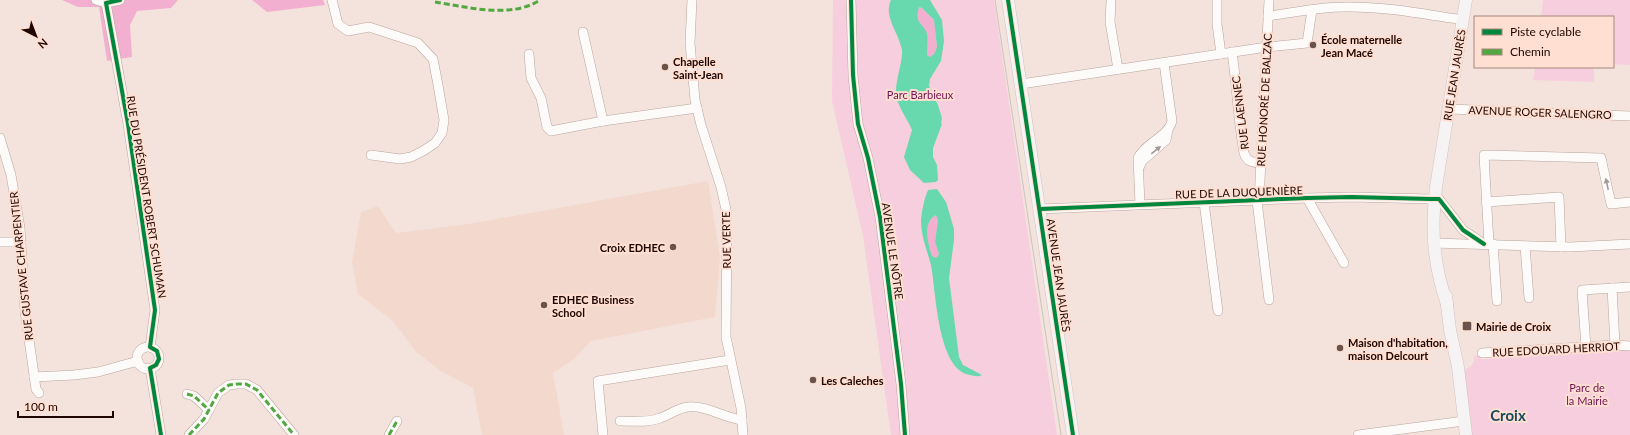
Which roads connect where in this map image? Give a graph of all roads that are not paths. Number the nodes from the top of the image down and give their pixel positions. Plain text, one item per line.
1 (96, 0) edge
2 (120, 0) edge
3 (332, 0) edge
4 (692, 0) edge
5 (851, 0) edge
6 (1008, 0) edge
7 (1217, 0) edge
8 (1269, 0) edge
9 (1466, 0) edge
10 (1111, 2) dead end
11 (106, 3) junction
12 (1312, 10) junction
13 (1268, 16) junction
14 (1463, 20) junction
15 (583, 32) dead end
16 (1266, 47) junction
17 (1232, 52) junction
18 (529, 54) dead end
19 (1221, 54) junction
20 (1164, 62) junction
21 (1118, 69) junction
22 (1021, 84) junction
23 (697, 108) junction
24 (1449, 109) junction
25 (1630, 116) edge
26 (603, 121) junction
27 (0, 138) edge
28 (371, 155) dead end
29 (1260, 162) junction
30 (1307, 198) junction
31 (1437, 199) junction
32 (1258, 201) junction
33 (1204, 202) junction
34 (1486, 202) junction
35 (1630, 202) edge
36 (1140, 204) junction
37 (1040, 209) junction
38 (0, 242) edge
39 (21, 242) junction
40 (1437, 243) junction
41 (1488, 244) junction
42 (1630, 244) edge
43 (1525, 246) junction
44 (1561, 247) junction
45 (1344, 263) dead end
46 (1630, 286) edge
47 (1612, 288) junction
48 (1529, 298) dead end
49 (1269, 300) dead end
50 (1497, 301) dead end
51 (1218, 311) dead end
52 (1615, 345) junction
53 (1630, 346) edge
54 (150, 347) junction
55 (1586, 347) junction
56 (1482, 353) dead end
57 (730, 360) junction
58 (138, 361) junction
59 (150, 368) junction
60 (34, 377) junction
61 (39, 393) dead end
62 (187, 394) dead end
63 (209, 410) junction
64 (620, 420) dead end
65 (742, 420) junction
66 (396, 421) dead end
67 (1462, 421) junction
68 (161, 435) edge
69 (189, 435) edge
70 (293, 435) edge
71 (389, 435) edge
72 (603, 435) edge
73 (743, 435) edge
74 (905, 435) edge
75 (1073, 435) edge
76 (1358, 435) edge
77 (1461, 435) edge
78 (1466, 435) edge

1 - 11 street
2 - 11 street
3 - 28 street
4 - 23 street, RUE VERTE
5 - 74 street, AVENUE LE NÔTRE
6 - 22 main road, AVENUE JEAN JAURÈS
7 - 19 street
8 - 13 street, RUE HONORÉ DE BALZAC
9 - 14 main road, RUE JEAN JAURÈS
10 - 21 street
11 - 54 street, RUE DU PRÉSIDENT ROBERT SCHUMAN
12 - 13 street
12 - 14 street
12 - 16 street
13 - 16 street, RUE HONORÉ DE BALZAC
14 - 24 main road, RUE JEAN JAURÈS
15 - 26 street
16 - 17 street
16 - 29 street, RUE HONORÉ DE BALZAC
17 - 19 street
17 - 29 street, RUE LAENNEC
18 - 26 street
19 - 20 street
20 - 21 street
20 - 36 street
21 - 22 street
22 - 37 main road, AVENUE JEAN JAURÈS
23 - 26 street
23 - 57 street, RUE VERTE
24 - 25 street, AVENUE ROGER SALENGRO
24 - 31 main road, RUE JEAN JAURÈS
27 - 39 street, RUE GUSTAVE CHARPENTIER
29 - 32 street, RUE HONORÉ DE BALZAC
30 - 31 street, RUE DE LA DUQUENIÈRE
30 - 32 street, RUE DE LA DUQUENIÈRE
30 - 45 street
31 - 40 main road, RUE JEAN JAURÈS
31 - 41 street
32 - 33 street, RUE DE LA DUQUENIÈRE
32 - 49 street, RUE HONORÉ DE BALZAC
33 - 36 street, RUE DE LA DUQUENIÈRE
33 - 51 street
35 -> 34 street
34 - 41 street
34 - 44 street
36 - 37 street, RUE DE LA DUQUENIÈRE
37 - 75 main road, AVENUE JEAN JAURÈS
38 - 39 street
39 - 60 street, RUE GUSTAVE CHARPENTIER
40 - 41 street
40 - 67 main road, RUE JEAN JAURÈS
41 - 43 street
41 - 50 street
42 - 44 street
43 - 44 street
43 - 48 street
46 - 47 street
47 - 52 street
47 - 55 street
52 - 53 street, RUE EDOUARD HERRIOT
52 - 55 street, RUE EDOUARD HERRIOT
54 - 58 street
54 - 59 street
55 - 56 street, RUE EDOUARD HERRIOT
57 - 65 street, RUE VERTE
57 - 72 street
58 - 59 street
58 - 60 street
59 - 68 street
60 - 61 street, RUE GUSTAVE CHARPENTIER
62 - 63 street
63 - 69 street
63 - 70 street
64 - 65 street
65 - 73 street, RUE VERTE
66 - 71 street
67 - 76 street
67 - 77 main road, RUE JEAN JAURÈS
67 - 78 main road, RUE JEAN JAURÈS

